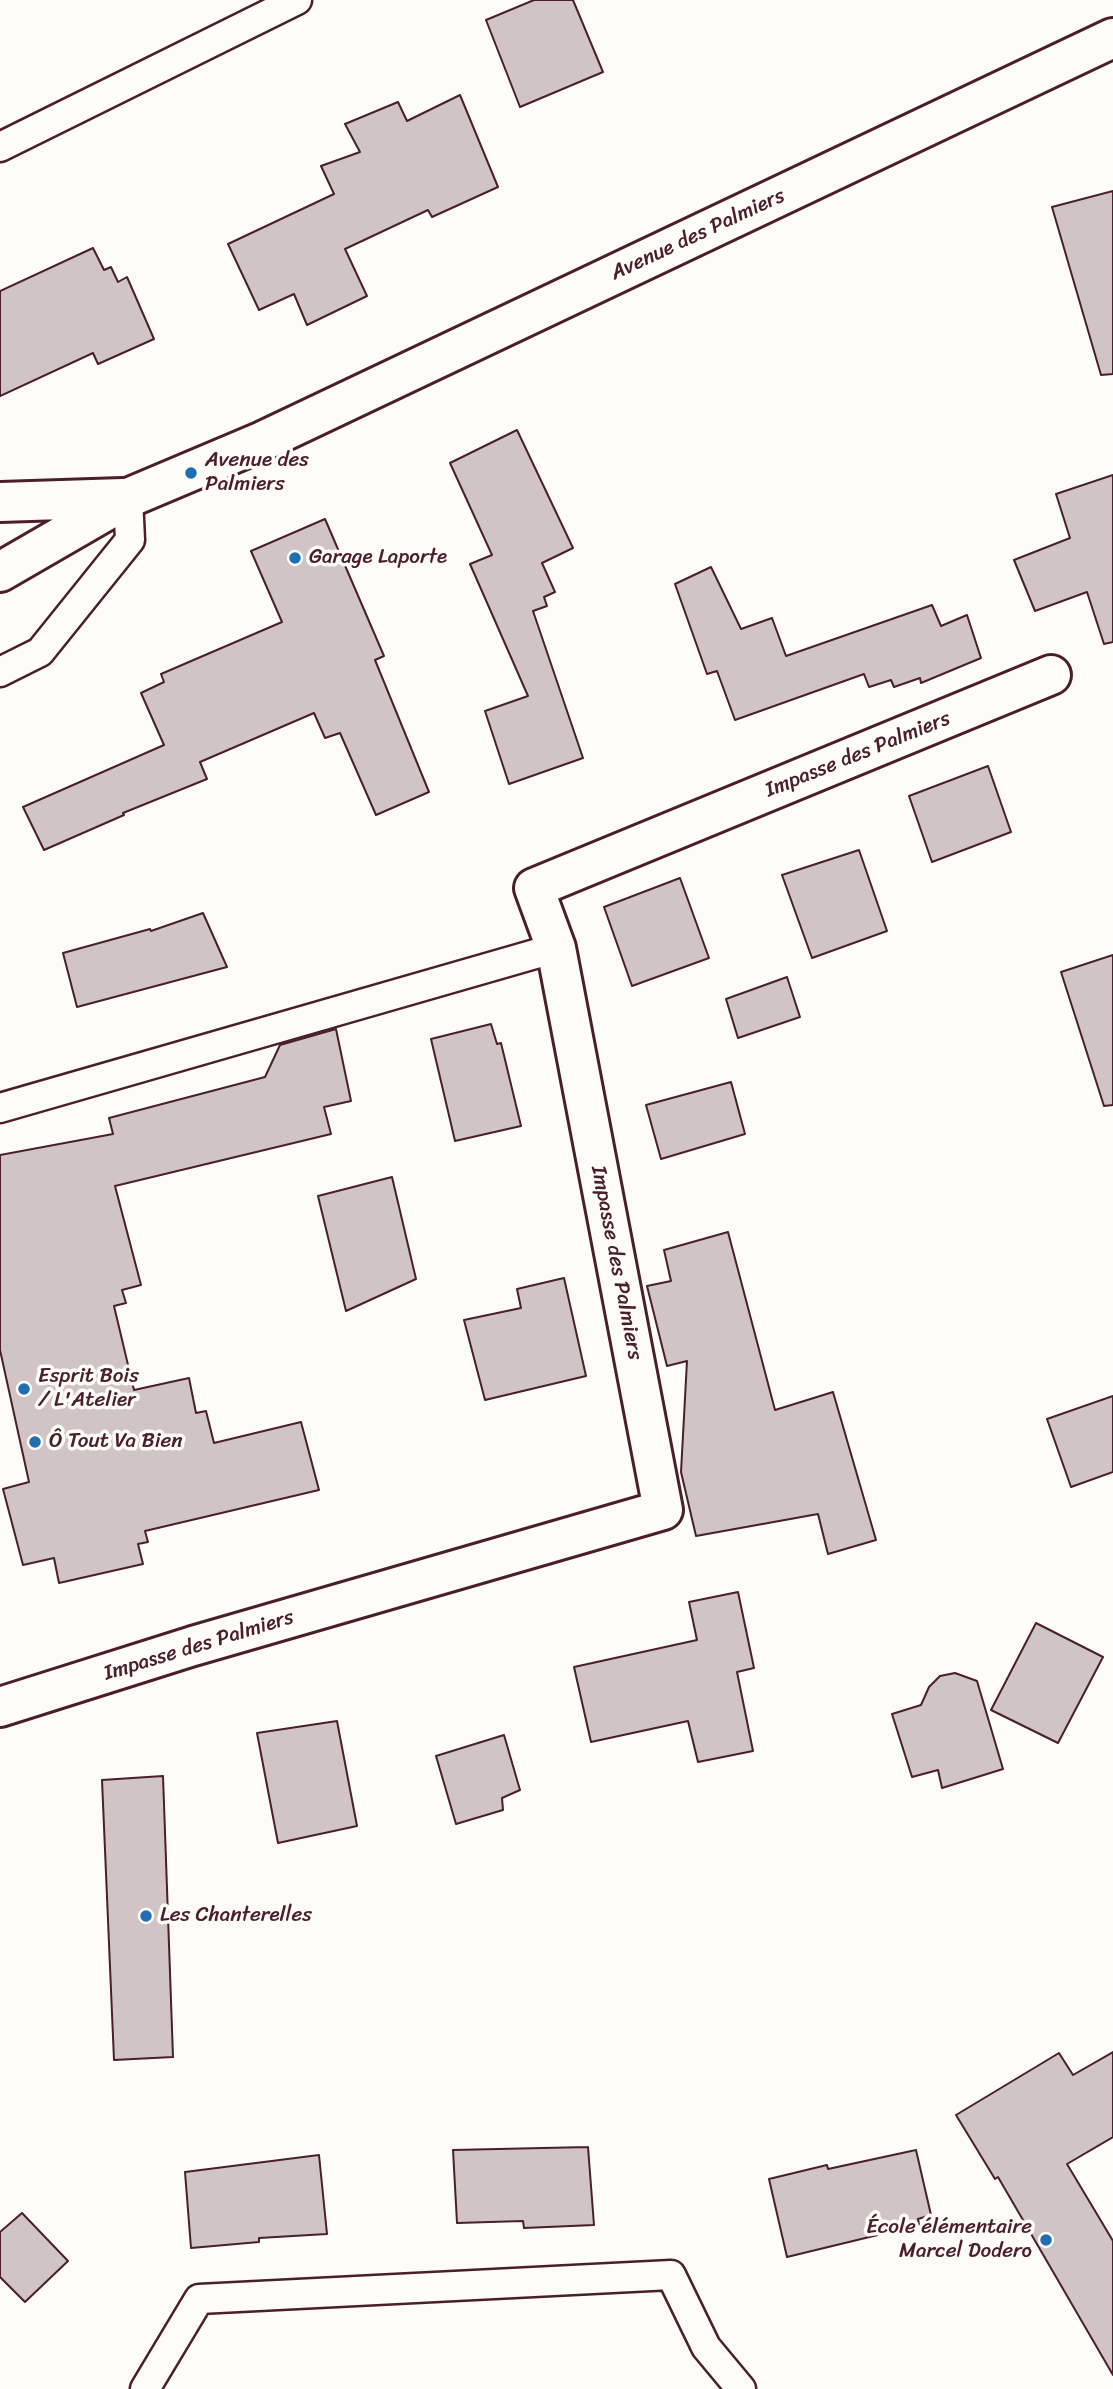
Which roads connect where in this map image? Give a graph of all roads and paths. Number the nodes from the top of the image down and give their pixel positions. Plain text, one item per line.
1 (297, 0) edge
2 (1113, 38) edge
3 (0, 147) edge
4 (128, 498) junction
5 (0, 502) edge
6 (0, 572) edge
7 (0, 672) edge
8 (1051, 675) dead end
9 (556, 948) junction
10 (0, 1108) edge
11 (0, 1707) edge
12 (145, 2389) edge
13 (741, 2389) edge

1 - 3 lane
2 - 4 street, Avenue des Palmiers
4 - 5 street, Avenue des Palmiers
4 - 6 street, Avenue des Palmiers
4 - 7 lane
8 - 9 street, Impasse des Palmiers
9 - 10 lane
9 - 11 street, Impasse des Palmiers
12 - 13 lane

